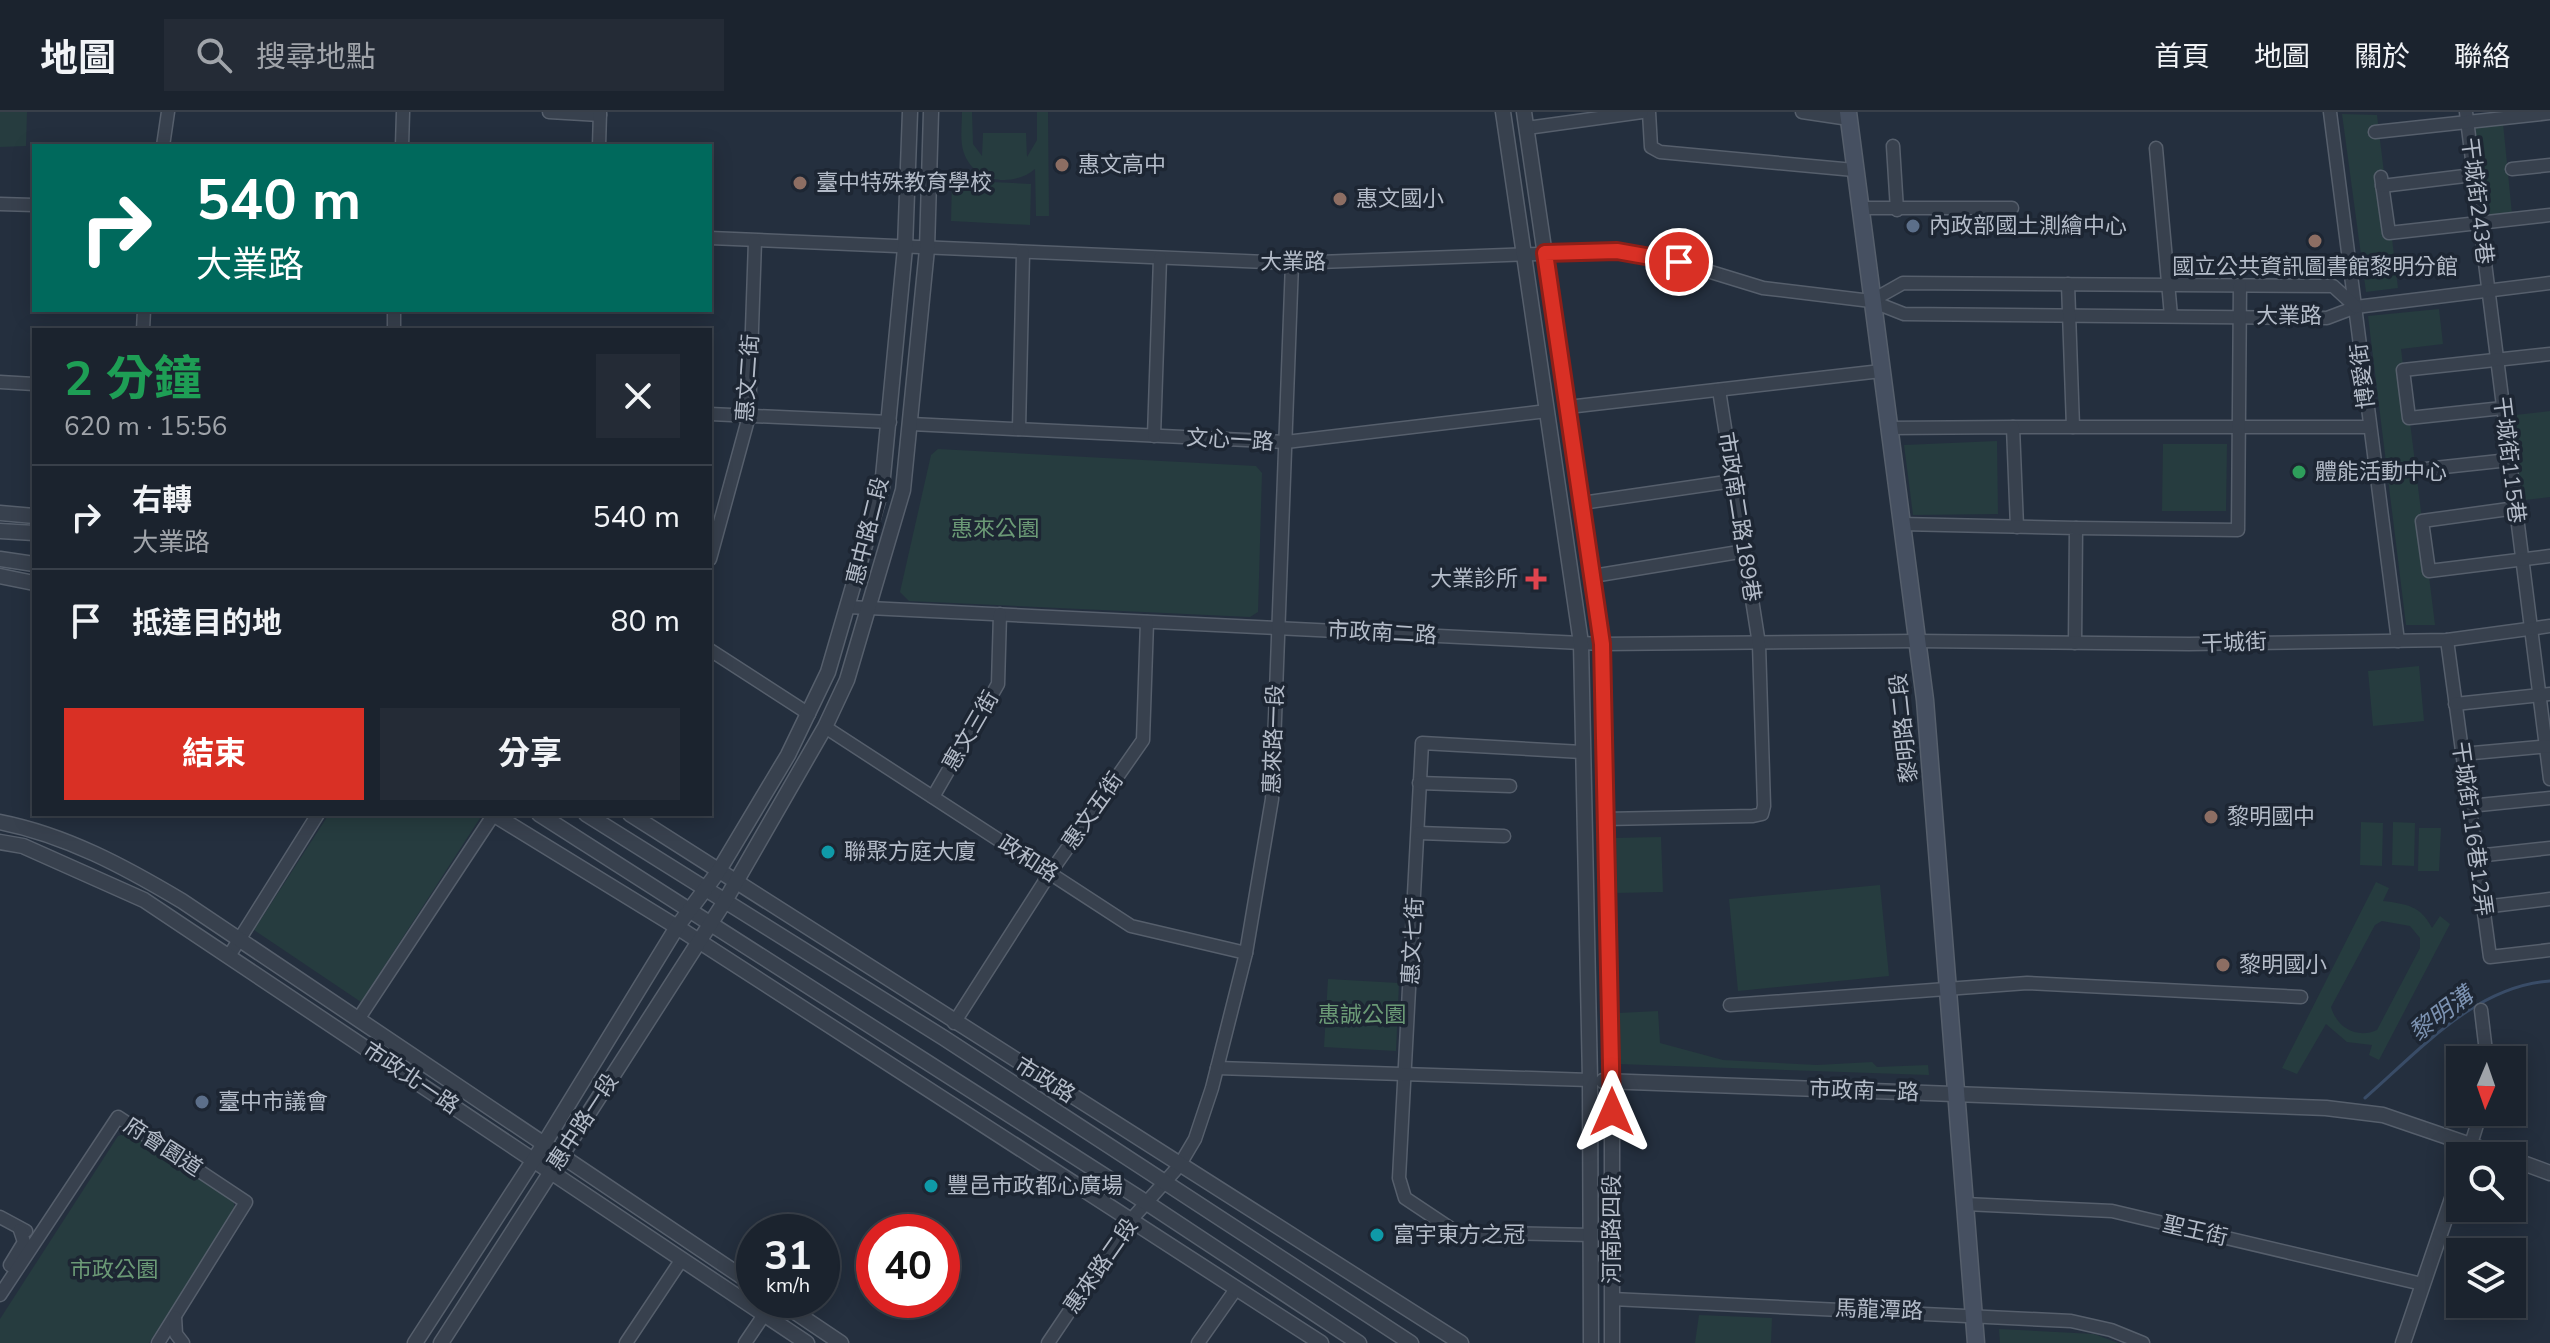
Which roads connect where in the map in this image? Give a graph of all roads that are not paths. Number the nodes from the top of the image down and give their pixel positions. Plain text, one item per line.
1 (168, 112) edge
2 (403, 112) edge
3 (549, 112) edge
4 (910, 112) edge
5 (931, 112) edge
6 (1503, 112) edge
7 (1524, 112) edge
8 (1642, 112) edge
9 (1649, 112) edge
10 (1802, 112) edge
11 (2330, 112) edge
12 (600, 113) edge
13 (2550, 113) edge
14 (1849, 116) edge
15 (2466, 117) edge
16 (1527, 128) junction
17 (2375, 132) dead end
18 (163, 144) edge
19 (402, 144) edge
20 (599, 144) edge
21 (1893, 146) dead end
22 (2156, 148) dead end
23 (2550, 165) edge
24 (2512, 169) dead end
25 (1854, 170) junction
26 (2473, 175) junction
27 (0, 204) edge
28 (32, 205) edge
29 (1859, 208) junction
30 (2012, 208) dead end
31 (1897, 210) junction
32 (2550, 215) edge
33 (2480, 223) junction
34 (712, 238) edge
35 (755, 241) junction
36 (905, 248) junction
37 (927, 249) junction
38 (1023, 253) junction
39 (1545, 253) junction
40 (1524, 255) junction
41 (1160, 258) junction
42 (1292, 263) junction
43 (2550, 283) edge
44 (2068, 284) junction
45 (2170, 285) junction
46 (2240, 285) junction
47 (2488, 291) junction
48 (1871, 301) junction
49 (2356, 307) junction
50 (2069, 315) junction
51 (2171, 316) junction
52 (2239, 317) junction
53 (2550, 355) edge
54 (2497, 359) junction
55 (1881, 371) junction
56 (0, 382) edge
57 (32, 384) edge
58 (1719, 390) junction
59 (1568, 407) junction
60 (2503, 408) junction
61 (1547, 411) junction
62 (712, 414) edge
63 (749, 416) junction
64 (890, 422) junction
65 (911, 424) junction
66 (2013, 427) junction
67 (2073, 427) junction
68 (2239, 427) junction
69 (2369, 427) junction
70 (1888, 428) junction
71 (1019, 429) junction
72 (1154, 436) junction
73 (1286, 442) junction
74 (2509, 460) junction
75 (2416, 470) dead end
76 (1733, 481) junction
77 (1582, 503) junction
78 (2516, 508) junction
79 (0, 513) edge
80 (32, 516) edge
81 (1901, 524) junction
82 (2017, 527) junction
83 (2076, 528) junction
84 (0, 531) edge
85 (32, 533) edge
86 (1745, 551) junction
87 (712, 552) edge
88 (2550, 556) edge
89 (0, 559) edge
90 (2522, 559) junction
91 (32, 564) edge
92 (0, 576) edge
93 (1593, 576) junction
94 (32, 583) edge
95 (848, 607) junction
96 (870, 608) junction
97 (1000, 614) junction
98 (1147, 622) junction
99 (2550, 626) edge
100 (1278, 628) junction
101 (2531, 629) junction
102 (2447, 640) junction
103 (1917, 641) junction
104 (2398, 641) junction
105 (1581, 643) junction
106 (2075, 643) junction
107 (1602, 644) junction
108 (1759, 644) junction
109 (712, 651) edge
110 (2545, 694) edge
111 (2455, 704) junction
112 (809, 714) junction
113 (825, 727) junction
114 (2548, 747) edge
115 (1582, 752) junction
116 (2462, 754) junction
117 (2550, 779) edge
118 (1420, 783) junction
119 (1510, 786) dead end
120 (933, 797) junction
121 (2550, 798) edge
122 (2469, 806) junction
123 (317, 816) edge
124 (493, 816) edge
125 (497, 816) edge
126 (542, 816) edge
127 (589, 816) edge
128 (633, 816) edge
129 (1604, 819) junction
130 (0, 822) edge
131 (1419, 833) junction
132 (1504, 836) dead end
133 (0, 842) edge
134 (2550, 848) edge
135 (2476, 856) junction
136 (718, 872) junction
137 (1050, 873) junction
138 (736, 883) junction
139 (707, 888) junction
140 (2550, 899) edge
141 (725, 901) junction
142 (2483, 907) junction
143 (690, 911) junction
144 (710, 925) junction
145 (677, 927) junction
146 (239, 939) junction
147 (699, 942) junction
148 (2550, 950) edge
149 (1246, 953) junction
150 (229, 956) junction
151 (1949, 990) junction
152 (2301, 997) dead end
153 (1730, 1005) dead end
154 (2481, 1010) dead end
155 (359, 1018) junction
156 (954, 1023) junction
157 (2485, 1046) edge
158 (1217, 1068) junction
159 (1405, 1073) junction
160 (1590, 1080) junction
161 (1612, 1081) junction
162 (1956, 1094) junction
163 (2449, 1142) edge
164 (544, 1144) junction
165 (562, 1156) junction
166 (533, 1160) junction
167 (2526, 1164) edge
168 (1179, 1166) junction
169 (551, 1172) junction
170 (2550, 1173) edge
171 (1156, 1192) junction
172 (1965, 1204) junction
173 (2446, 1215) edge
174 (0, 1217) edge
175 (1130, 1221) junction
176 (45, 1228) junction
177 (20, 1230) junction
178 (1591, 1235) junction
179 (682, 1259) junction
180 (736, 1273) edge
181 (2422, 1284) junction
182 (1, 1289) edge
183 (1236, 1289) junction
184 (736, 1295) edge
185 (1612, 1299) junction
186 (1973, 1314) junction
187 (175, 1316) junction
188 (761, 1318) edge
189 (770, 1318) edge
190 (803, 1318) edge
191 (418, 1337) edge
192 (158, 1343) edge
193 (183, 1343) edge
194 (440, 1343) edge
195 (626, 1343) edge
196 (745, 1343) edge
197 (807, 1343) edge
198 (841, 1343) edge
199 (1048, 1343) edge
200 (1198, 1343) edge
201 (1321, 1343) edge
202 (1359, 1343) edge
203 (1411, 1343) edge
204 (1461, 1343) edge
205 (1591, 1343) edge
206 (1612, 1343) edge
207 (1976, 1343) edge
208 (2143, 1343) edge
209 (2403, 1343) edge

1 - 18 street
2 - 19 street
3 - 12 street
4 - 36 street, 惠中路二段
5 - 37 street, 惠中路二段
6 - 40 street, 河南路四段
7 - 16 street, 河南路四段
8 - 16 street
9 - 25 street
10 - 14 street
11 - 49 street, 博愛街
12 - 20 street
13 - 15 street
14 - 25 main road, 黎明路二段
15 - 17 street
15 - 26 street, 干城街243巷
16 - 39 street, 河南路四段
21 - 31 street
22 - 45 street
23 - 24 street
25 - 29 main road, 黎明路二段
26 - 33 street, 干城街243巷
26 - 33 street
27 - 28 street
29 - 31 street
29 - 48 main road, 黎明路二段
30 - 31 street
32 - 33 street
33 - 47 street, 干城街243巷
34 - 35 street, 大業路
35 - 36 street, 大業路
35 - 63 street, 惠文二街
36 - 37 street, 大業路
36 - 64 street, 惠中路二段
37 - 38 street, 大業路
37 - 65 street, 惠中路二段
38 - 41 street, 大業路
38 - 71 street
39 - 40 street, 大業路
39 - 48 street, 大業路
39 - 59 street, 河南路四段
40 - 42 street, 大業路
40 - 61 street, 河南路四段
41 - 42 street, 大業路
41 - 72 street
42 - 73 street, 惠來路一段
43 - 47 street
44 - 45 street, 大業路
44 - 48 street, 大業路
44 - 50 street
45 - 46 street, 大業路
45 - 51 street
46 - 49 street, 大業路
46 - 52 street
47 - 49 street
47 - 54 street, 干城街115巷
48 - 50 street, 大業路
48 - 55 main road, 黎明路二段
49 - 52 street, 大業路
49 - 69 street, 博愛街
50 - 51 street, 大業路
50 - 67 street
51 - 52 street, 大業路
52 - 68 street
53 - 54 street
54 - 60 street, 干城街115巷
54 - 60 street
55 - 58 street
55 - 70 main road, 黎明路二段
56 - 57 street
58 - 59 street
58 - 76 street, 市政南二路189巷
59 - 77 street, 河南路四段
60 - 74 street, 干城街115巷
61 - 73 street, 文心一路
61 - 105 street, 河南路四段
62 - 63 street
63 - 64 street
63 - 87 street, 惠文二街
64 - 95 street, 惠中路二段
65 - 71 street, 文心一路
65 - 96 street, 惠中路二段
66 - 67 street
66 - 70 street
66 - 82 street
67 - 68 street
68 - 69 street
68 - 83 street
69 - 104 street, 博愛街
70 - 81 main road, 黎明路二段
71 - 72 street, 文心一路
72 - 73 street, 文心一路
73 - 100 street, 惠來路一段
74 - 75 street
74 - 78 street, 干城街115巷
76 - 77 street
76 - 86 street, 市政南二路189巷
77 - 93 street, 河南路四段
78 - 90 street, 干城街115巷
78 - 90 street
79 - 80 street
81 - 82 street
81 - 103 main road, 黎明路二段
82 - 83 street
83 - 106 street
84 - 85 street
86 - 93 street
86 - 108 street, 市政南二路189巷
88 - 90 street
89 - 91 street
90 - 101 street, 干城街115巷
92 - 94 street
93 - 107 street, 河南路四段
95 - 96 street, 市政南二路
95 - 112 street, 惠中路二段
96 - 97 street, 市政南二路
96 - 113 street, 惠中路二段
97 - 98 street, 市政南二路
97 - 120 street, 惠文三街
98 - 100 street, 市政南二路
98 - 137 street, 惠文五街
99 - 101 street, 干城街
100 - 105 street, 市政南二路
100 - 149 street, 惠來路一段
101 - 102 street, 干城街
101 - 110 street, 干城街115巷
102 - 104 street, 干城街
102 - 111 street, 干城街116巷12弄
103 - 106 street, 干城街
103 - 108 street, 市政南二路
103 - 151 main road, 黎明路二段
104 - 106 street, 干城街
105 - 107 street, 市政南二路
105 - 115 street, 河南路四段
107 - 108 street, 市政南二路
107 - 129 street, 河南路四段
108 - 129 street, 市政南二路189巷
109 - 112 street
110 - 111 street
110 - 114 street, 干城街115巷
111 - 116 street, 干城街116巷12弄
112 - 136 street, 惠中路二段
113 - 120 street, 政和路
113 - 138 street, 惠中路二段
114 - 116 street
114 - 117 street, 干城街115巷
115 - 118 street, 惠文七街
115 - 160 street, 河南路四段
116 - 122 street, 干城街116巷12弄
118 - 119 street
118 - 131 street, 惠文七街
120 - 137 street, 政和路
121 - 122 street
122 - 135 street, 干城街116巷12弄
123 - 146 street
124 - 155 street
125 - 145 street
126 - 143 street, 市政路
127 - 139 street, 市政路
128 - 136 street, 市政路
129 - 161 street, 河南路四段
130 - 146 street, 市政北一路
131 - 132 street
131 - 159 street, 惠文七街
133 - 150 street, 市政北一路
134 - 135 street
135 - 142 street, 干城街116巷12弄
136 - 138 street, 市政路
136 - 139 street, 惠中路二段
137 - 149 street, 政和路
137 - 156 street, 惠文五街
138 - 141 street, 惠中路二段
138 - 156 street, 市政路
139 - 141 street, 市政路
139 - 143 street, 惠中路二段
140 - 142 street
141 - 144 street, 惠中路一段
141 - 171 street, 市政路
142 - 148 street, 干城街116巷12弄
143 - 144 street, 市政路
143 - 145 street, 惠中路一段
144 - 147 street, 惠中路一段
144 - 171 street, 市政路
145 - 147 street
145 - 164 street, 惠中路一段
146 - 150 street
146 - 155 street, 市政北一路
147 - 165 street, 惠中路一段
147 - 175 street
149 - 158 street, 惠來路一段
150 - 166 street, 市政北一路
151 - 152 street
151 - 153 street
151 - 162 main road, 黎明路二段
154 - 157 street
155 - 164 street, 市政北一路
156 - 168 street, 市政路
158 - 159 street, 市政南一路
158 - 168 street, 惠來路一段
159 - 160 street, 市政南一路
159 - 178 street, 惠文七街
160 - 161 street, 市政南一路
160 - 178 street, 河南路四段
161 - 162 street, 市政南一路
161 - 185 street, 河南路四段
162 - 163 street, 市政南一路
162 - 172 main road, 黎明路二段
164 - 165 street, 市政北一路
164 - 166 street, 惠中路一段
165 - 169 street, 惠中路一段
165 - 180 street, 市政北一路
166 - 169 street, 市政北一路
166 - 191 street, 惠中路一段
167 - 170 street
168 - 171 street, 惠來路一段
168 - 204 street, 市政路
169 - 179 street, 市政北一路
169 - 194 street, 惠中路一段
171 - 175 street, 惠來路二段
171 - 202 street, 市政路
171 - 203 street, 市政路
172 - 181 street, 聖王街
172 - 186 main road, 黎明路二段
173 - 181 street
174 - 177 street
175 - 183 street
175 - 199 street, 惠來路二段
176 - 177 street
176 - 182 street, 府會園道
176 - 187 street, 府會園道
177 - 182 street
178 - 205 street, 河南路四段
179 - 184 street, 市政北一路
179 - 195 street
181 - 209 street
183 - 200 street
183 - 201 street
185 - 186 street, 馬龍潭路
185 - 206 street, 河南路四段
186 - 207 main road, 黎明路二段
186 - 208 street, 馬龍潭路
187 - 192 street, 府會園道
187 - 193 street
188 - 196 street
189 - 197 street, 市政北一路
190 - 198 street
191 - 194 street

